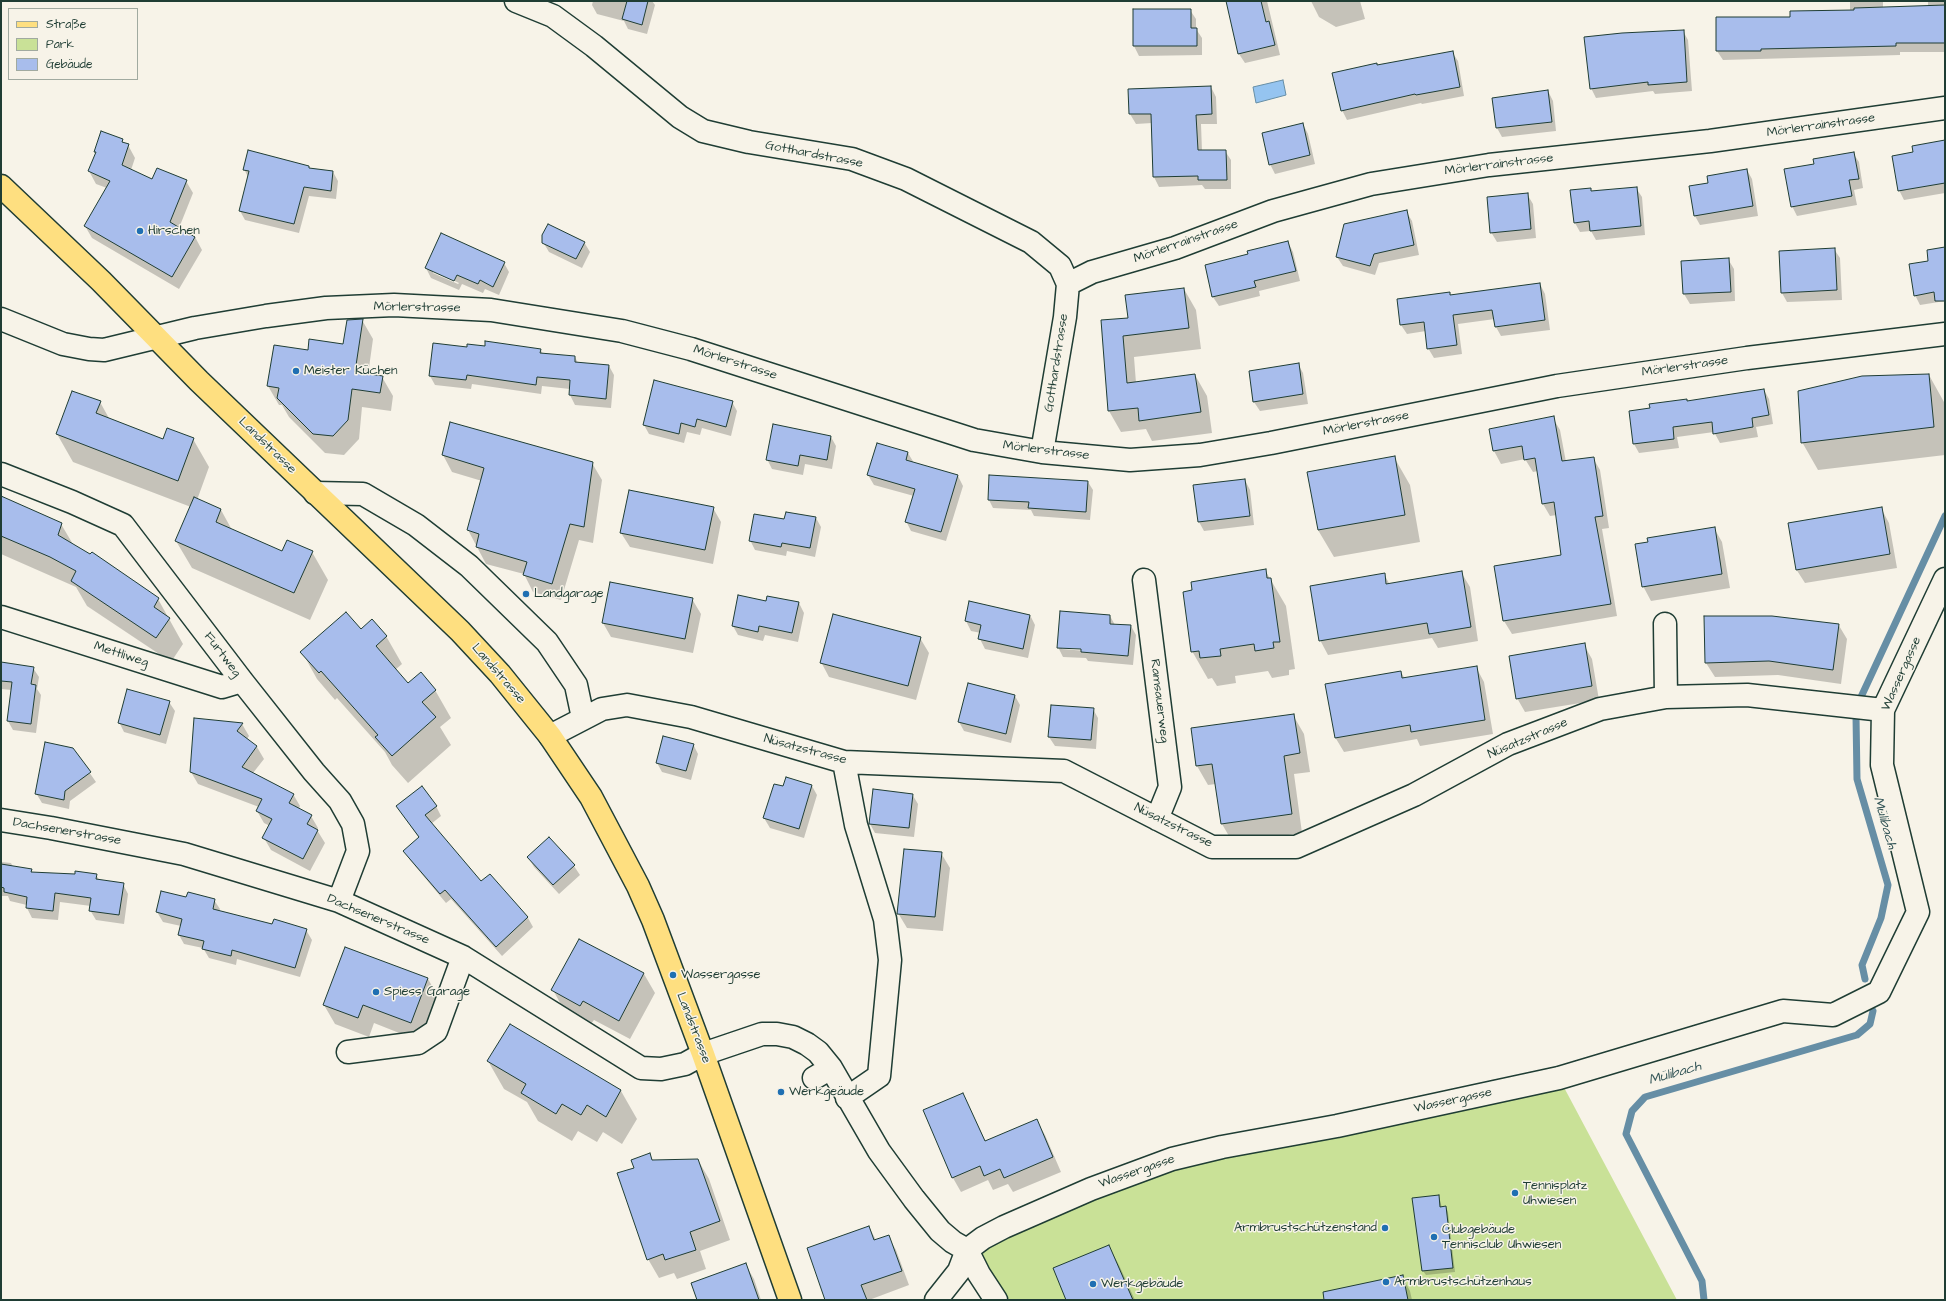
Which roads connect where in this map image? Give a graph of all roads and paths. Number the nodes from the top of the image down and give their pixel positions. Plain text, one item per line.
1 (516, 1) edge
2 (1945, 108) edge
3 (1, 186) edge
4 (1068, 284) junction
5 (1, 319) edge
6 (1945, 334) edge
7 (158, 338) junction
8 (1042, 452) junction
9 (1, 474) edge
10 (316, 493) junction
11 (1945, 579) edge
12 (1144, 580) dead end
13 (1, 617) edge
14 (1665, 624) dead end
15 (242, 681) junction
16 (1666, 697) junction
17 (1883, 710) junction
18 (583, 718) junction
19 (550, 736) junction
20 (844, 762) junction
21 (1157, 819) junction
22 (1, 820) edge
23 (338, 901) junction
24 (463, 958) junction
25 (348, 1052) dead end
26 (703, 1054) junction
27 (847, 1098) junction
28 (967, 1250) junction
29 (790, 1300) edge
30 (936, 1300) edge
31 (996, 1300) edge

1 - 4 street, Gotthardstrasse
2 - 4 street, Mörlerrainstrasse
3 - 7 main road, Landstrasse
4 - 8 street, Gotthardstrasse
5 - 7 street, Mörlerstrasse
6 - 8 street, Mörlerstrasse
7 - 8 street, Mörlerstrasse
7 - 10 main road, Landstrasse
9 - 15 street, Furtweg
10 - 18 street
10 - 19 main road, Landstrasse
11 - 17 street, Wassergasse
12 - 21 street, Ramsauerweg
13 - 15 street, Mettliweg
14 - 16 street
15 - 23 street, Furtweg
16 - 17 street, Nüsatzstrasse
16 - 21 street, Nüsatzstrasse
17 - 28 street, Wassergasse
18 - 19 street, Nüsatzstrasse
18 - 20 street, Nüsatzstrasse
19 - 26 main road, Landstrasse
20 - 21 street, Nüsatzstrasse
20 - 27 street
22 - 23 street, Dachsenerstrasse
23 - 24 street, Dachsenerstrasse
24 - 25 street
24 - 26 street, Dachsenerstrasse
26 - 27 street
26 - 29 main road, Landstrasse
27 - 28 street
28 - 30 street
28 - 31 street

